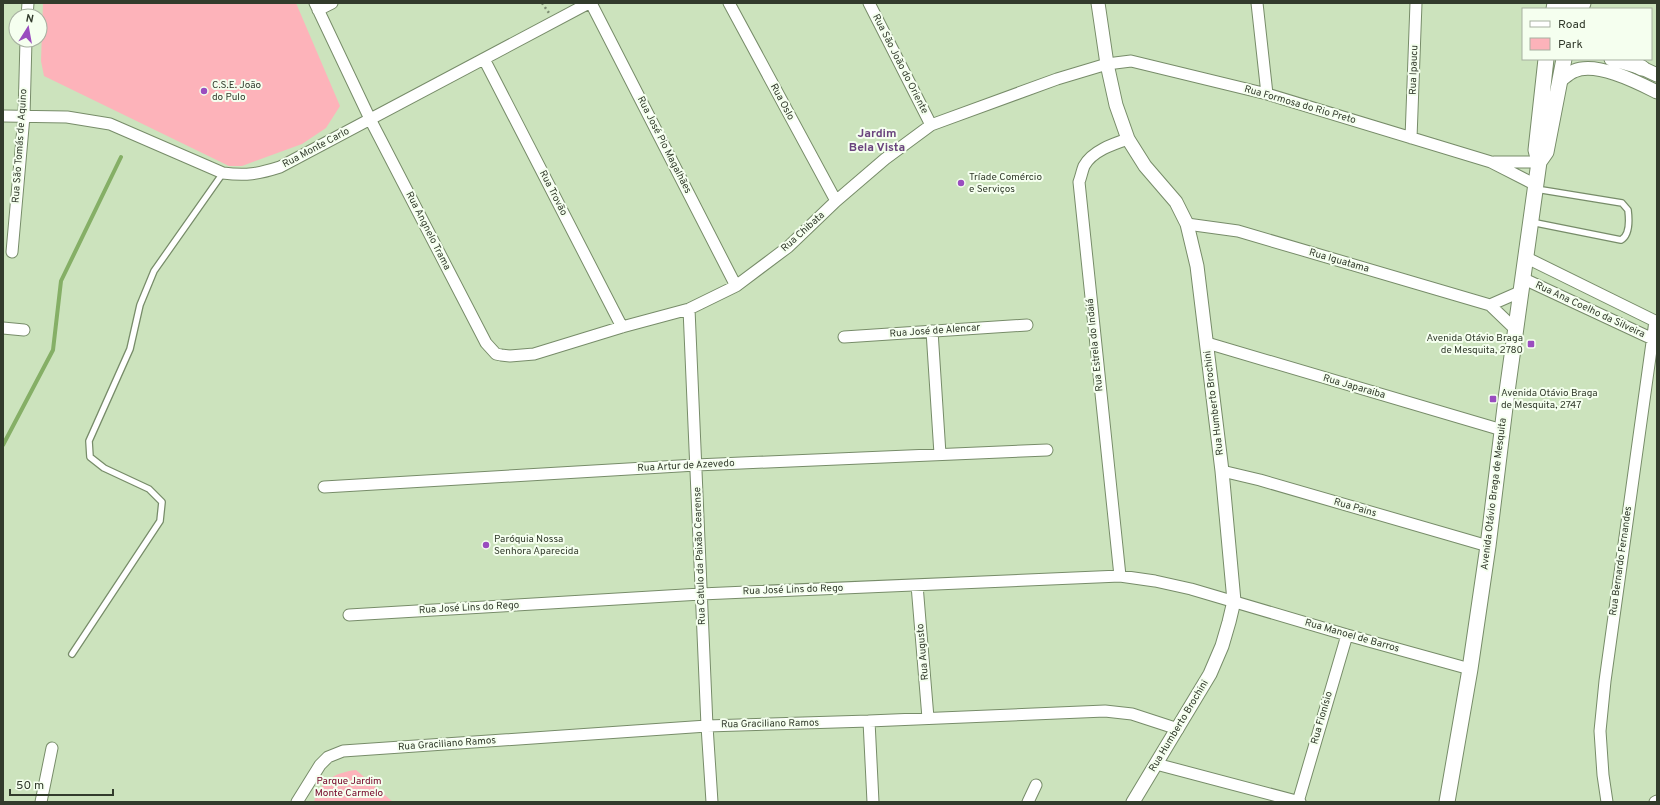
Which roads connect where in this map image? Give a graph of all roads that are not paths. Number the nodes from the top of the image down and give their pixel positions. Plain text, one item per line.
1 (332, 3) edge
2 (590, 3) edge
3 (729, 3) edge
4 (1098, 3) edge
5 (1257, 3) edge
6 (1416, 3) edge
7 (872, 4) edge
8 (316, 7) edge
9 (26, 48) edge
10 (484, 59) junction
11 (1560, 60) edge
12 (1564, 60) edge
13 (1614, 60) edge
14 (1626, 60) edge
15 (1107, 64) junction
16 (1546, 64) edge
17 (1642, 68) junction
18 (1657, 75) edge
19 (1561, 80) junction
20 (1657, 92) edge
21 (1267, 94) junction
22 (3, 116) edge
23 (24, 116) junction
24 (370, 119) junction
25 (931, 125) junction
26 (1411, 138) junction
27 (1128, 139) junction
28 (1491, 162) junction
29 (1539, 162) junction
30 (223, 173) junction
31 (1536, 187) junction
32 (836, 201) junction
33 (1531, 222) junction
34 (1187, 224) junction
35 (12, 252) dead end
36 (1527, 258) junction
37 (1523, 285) junction
38 (736, 286) junction
39 (1490, 305) junction
40 (690, 310) junction
41 (1656, 322) edge
42 (1027, 325) dead end
43 (622, 327) junction
44 (3, 328) edge
45 (24, 330) dead end
46 (1516, 330) junction
47 (932, 331) junction
48 (844, 337) dead end
49 (1655, 340) edge
50 (486, 343) joint
51 (1207, 343) junction
52 (1502, 430) junction
53 (1047, 450) dead end
54 (940, 454) junction
55 (696, 465) junction
56 (1222, 471) junction
57 (324, 487) dead end
58 (1488, 546) junction
59 (1120, 576) junction
60 (917, 585) junction
61 (701, 594) junction
62 (1234, 601) junction
63 (349, 615) dead end
64 (1346, 636) junction
65 (72, 654) dead end
66 (1470, 669) junction
67 (928, 718) junction
68 (869, 721) junction
69 (707, 726) junction
70 (1178, 729) junction
71 (52, 748) dead end
72 (1156, 764) junction
73 (1036, 785) dead end
74 (41, 802) edge
75 (297, 802) edge
76 (712, 802) edge
77 (873, 802) edge
78 (1028, 802) edge
79 (1133, 802) edge
80 (1299, 802) edge
81 (1447, 802) edge
82 (1607, 802) edge

1 - 8 street
2 - 10 street, Rua Monte Carlo
2 - 38 street, Rua José Pio Magalhães
3 - 32 street, Rua Oslo
4 - 15 street, Rua Humberto Brochini
5 - 21 street
6 - 26 street, Rua Ipaucu
7 - 25 street, Rua São João do Oriente
8 - 24 street, Rua Angnelo Trama
9 - 23 street, Rua São Tomás de Aquino
10 - 24 street, Rua Monte Carlo
10 - 43 street, Rua Trovão
11 - 16 street
12 - 19 main road, Avenida Otávio Braga de Mesquita
13 - 17 street
14 - 17 main road
15 - 21 street, Rua Formosa do Rio Preto
15 - 25 street, Rua Chibata
15 - 27 street, Rua Humberto Brochini
16 - 29 main road, Avenida Otávio Braga de Mesquita
17 - 18 street
19 - 20 street
19 - 29 main road, Avenida Otávio Braga de Mesquita
21 - 26 street, Rua Formosa do Rio Preto
22 - 23 street, Rua Monte Carlo
23 - 30 street, Rua Monte Carlo
23 - 35 street, Rua São Tomás de Aquino
24 - 30 street, Rua Monte Carlo
24 - 50 street, Rua Angnelo Trama
25 - 32 street, Rua Chibata
26 - 28 street, Rua Formosa do Rio Preto
27 - 34 street, Rua Humberto Brochini
27 - 59 street, Rua Estrela do Indaiá
28 - 29 street, Rua Formosa do Rio Preto
28 - 31 street, Rua Formosa do Rio Preto
29 - 31 main road, Avenida Otávio Braga de Mesquita
30 - 65 lane
31 - 33 main road, Avenida Otávio Braga de Mesquita
31 - 33 lane
32 - 38 street, Rua Chibata
33 - 36 main road, Avenida Otávio Braga de Mesquita
34 - 39 street, Rua Iguatama
34 - 51 street, Rua Humberto Brochini
36 - 37 main road, Avenida Otávio Braga de Mesquita
36 - 41 street, Rua Ana Coelho da Silveira
37 - 39 street
37 - 46 main road, Avenida Otávio Braga de Mesquita
37 - 49 street, Rua Ana Coelho da Silveira
38 - 40 street, Rua Chibata
39 - 46 street, Rua Iguatama
40 - 43 street, Rua Chibata
40 - 55 street, Rua Catulo da Paixão Cearense
41 - 49 street, Rua Bernardo Fernandes
42 - 47 street, Rua José de Alencar
43 - 50 street, Rua Chibata
44 - 45 street
46 - 52 main road, Avenida Otávio Braga de Mesquita
47 - 48 street, Rua José de Alencar
47 - 54 street
49 - 82 street, Rua Bernardo Fernandes
51 - 52 street, Rua Japaraiba
51 - 56 street, Rua Humberto Brochini
52 - 58 main road, Avenida Otávio Braga de Mesquita
53 - 54 street, Rua Artur de Azevedo
54 - 55 street, Rua Artur de Azevedo
55 - 57 street, Rua Artur de Azevedo
55 - 61 street, Rua Catulo da Paixão Cearense
56 - 58 street, Rua Pains
56 - 62 street, Rua Humberto Brochini
58 - 66 main road, Avenida Otávio Braga de Mesquita
59 - 60 street, Rua José Lins do Rego
59 - 62 street, Rua José Lins do Rego
60 - 61 street, Rua José Lins do Rego
60 - 67 street, Rua Augusto
61 - 63 street, Rua José Lins do Rego
61 - 69 street, Rua Catulo da Paixão Cearense
62 - 64 street, Rua Manoel de Barros
62 - 70 street, Rua Humberto Brochini
64 - 66 street, Rua Manoel de Barros
64 - 80 street, Rua Fionísio
66 - 81 main road, Avenida Otávio Braga de Mesquita
67 - 68 street, Rua Graciliano Ramos
67 - 70 street, Rua Graciliano Ramos
68 - 69 street, Rua Graciliano Ramos
68 - 77 street
69 - 75 street, Rua Graciliano Ramos
69 - 76 street, Rua Catulo da Paixão Cearense
70 - 72 street, Rua Humberto Brochini
71 - 74 street
72 - 79 street, Rua Humberto Brochini
72 - 80 street
73 - 78 street

